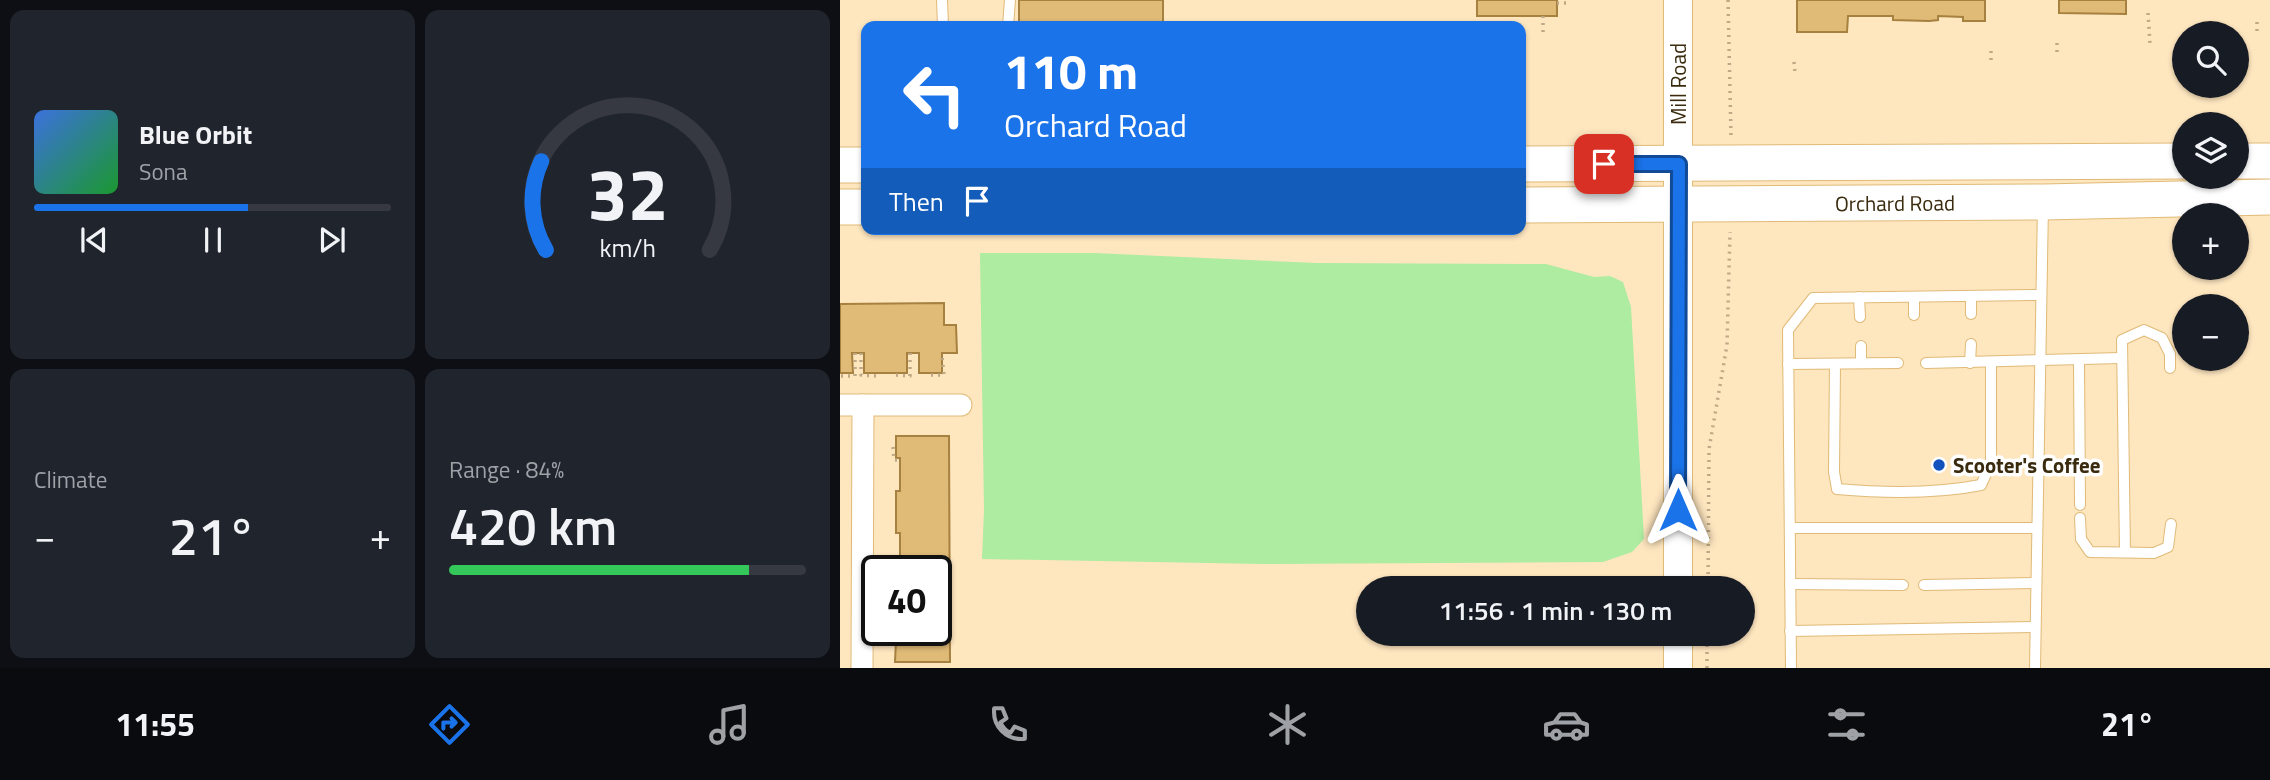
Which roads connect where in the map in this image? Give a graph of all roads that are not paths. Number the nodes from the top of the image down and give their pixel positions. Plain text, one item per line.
1 (942, 0) edge
2 (1010, 0) edge
3 (1678, 0) edge
4 (943, 21) edge
5 (1008, 21) edge
6 (2172, 161) edge
7 (2249, 161) edge
8 (2270, 161) edge
9 (1526, 164) edge
10 (1679, 164) junction
11 (840, 165) edge
12 (861, 165) edge
13 (2270, 197) edge
14 (2043, 202) junction
15 (1526, 205) edge
16 (1679, 206) junction
17 (840, 207) edge
18 (861, 207) edge
19 (2041, 295) junction
20 (1971, 296) junction
21 (1859, 297) junction
22 (1914, 297) junction
23 (1971, 314) dead end
24 (1914, 315) dead end
25 (1860, 317) dead end
26 (1971, 344) dead end
27 (1861, 346) dead end
28 (2121, 358) junction
29 (2079, 361) junction
30 (1835, 363) junction
31 (1861, 363) junction
32 (1898, 363) dead end
33 (1926, 363) dead end
34 (1970, 363) junction
35 (1991, 363) junction
36 (2040, 363) junction
37 (1788, 364) junction
38 (2170, 368) dead end
39 (840, 405) edge
40 (863, 405) junction
41 (961, 405) dead end
42 (2080, 505) dead end
43 (2080, 518) dead end
44 (2171, 524) dead end
45 (1790, 528) junction
46 (2037, 528) junction
47 (2125, 552) junction
48 (1678, 576) edge
49 (2036, 583) junction
50 (1790, 584) junction
51 (1924, 585) dead end
52 (1903, 586) dead end
53 (2035, 627) junction
54 (1790, 631) junction
55 (1678, 646) edge
56 (862, 668) edge
57 (1678, 668) edge
58 (1791, 668) edge
59 (2035, 668) edge

1 - 4 lane
2 - 5 lane
3 - 10 street, Mill Road
6 - 10 main road, Orchard Road
7 - 8 main road
9 - 10 main road, Orchard Road
10 - 16 street, Mill Road
11 - 12 main road
13 - 14 main road, Orchard Road
14 - 16 main road, Orchard Road
14 - 19 lane
15 - 16 main road, Orchard Road
16 - 48 street, Mill Road
17 - 18 main road
19 - 20 lane
19 - 36 lane
20 - 22 lane
20 - 23 lane
21 - 22 lane
21 - 25 lane
21 - 37 lane
22 - 24 lane
26 - 34 lane
27 - 31 lane
28 - 29 lane
28 - 38 lane
28 - 47 lane
29 - 36 lane
29 - 42 lane
30 - 31 lane
30 - 35 lane
30 - 37 lane
31 - 32 lane
33 - 34 lane
34 - 35 lane
35 - 36 lane
36 - 46 lane
37 - 45 lane
39 - 40 street
40 - 41 street
40 - 56 street
43 - 47 lane
44 - 47 lane
45 - 46 lane
45 - 50 lane
46 - 49 lane
49 - 51 lane
49 - 53 lane
50 - 52 lane
50 - 54 lane
53 - 54 lane
53 - 59 lane
54 - 58 lane
55 - 57 street

